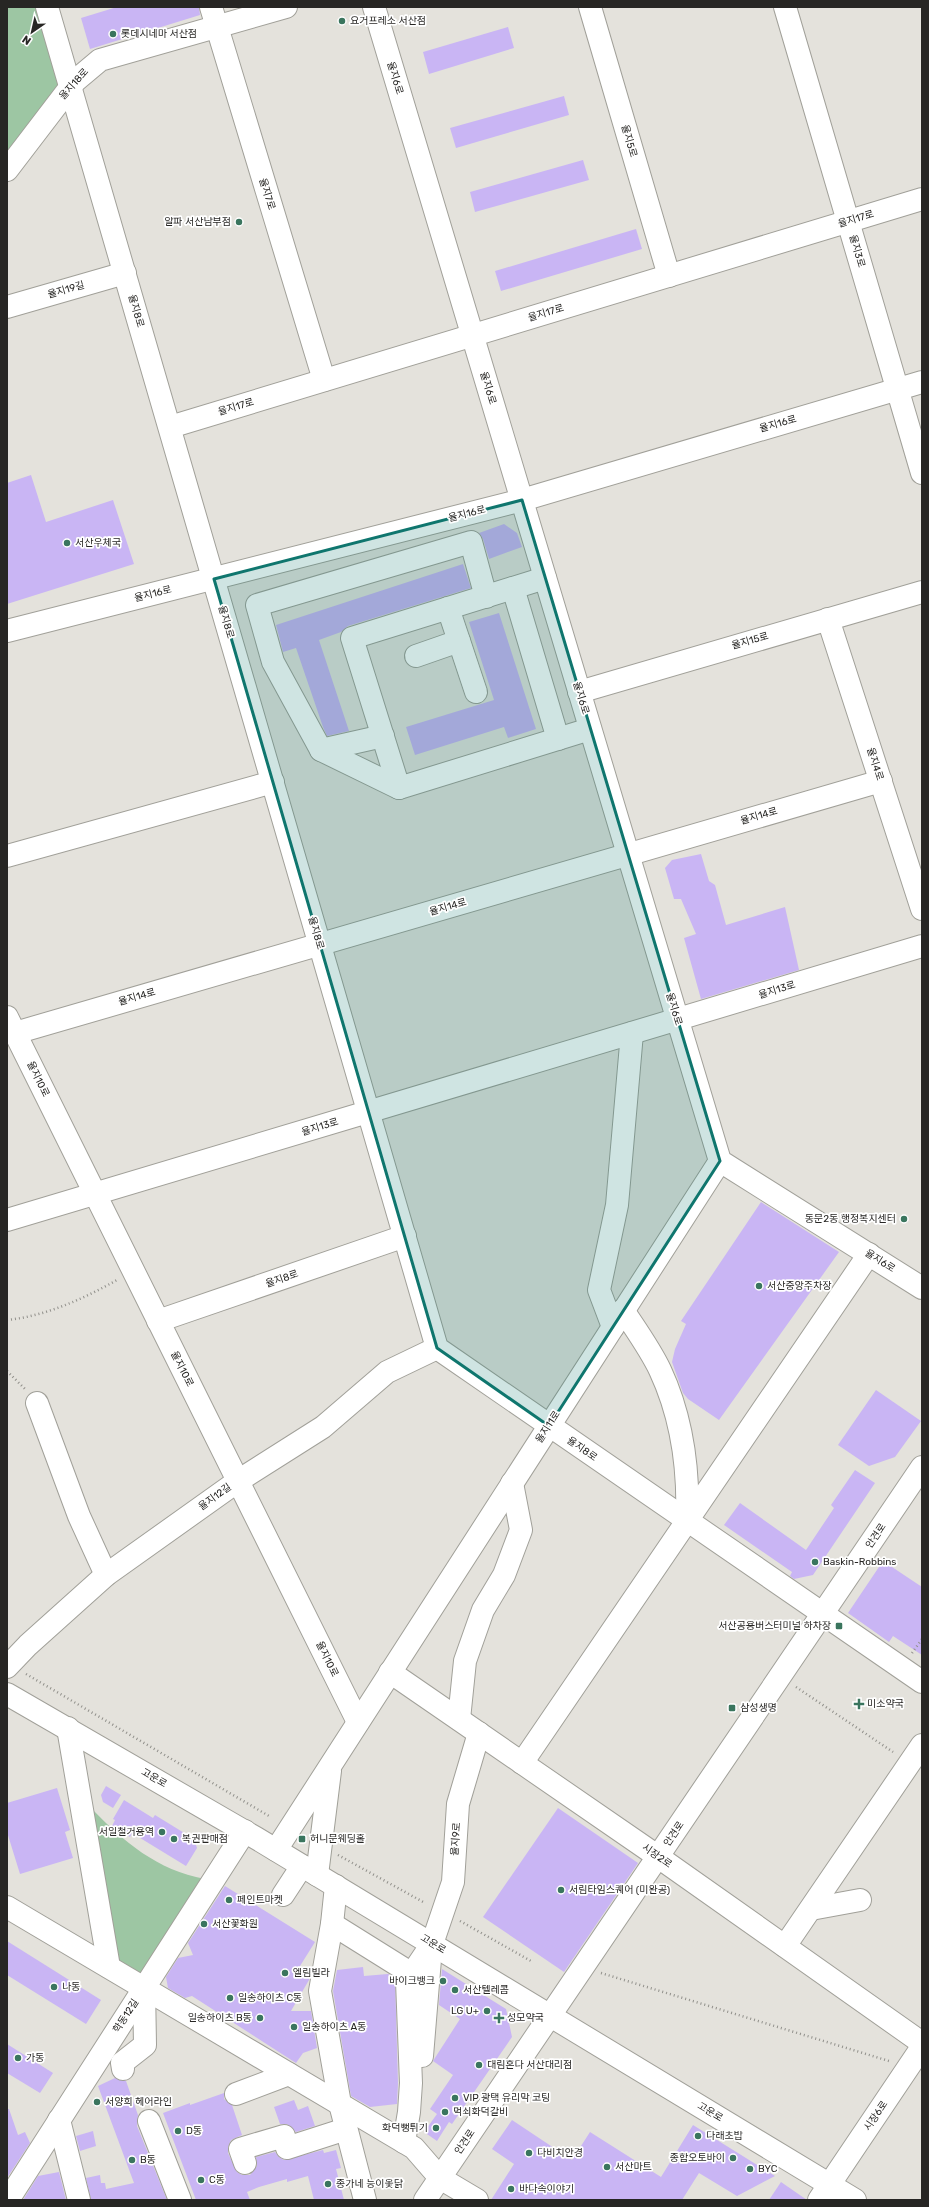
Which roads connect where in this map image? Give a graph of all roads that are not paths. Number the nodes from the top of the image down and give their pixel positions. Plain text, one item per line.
1 (48, 7) edge
2 (286, 7) edge
3 (374, 7) edge
4 (590, 7) edge
5 (785, 7) edge
6 (214, 16) edge
7 (70, 86) junction
8 (7, 170) edge
9 (922, 199) edge
10 (848, 222) junction
11 (125, 273) junction
12 (669, 276) junction
13 (7, 307) edge
14 (472, 335) junction
15 (324, 380) junction
16 (922, 382) edge
17 (897, 389) junction
18 (170, 427) junction
19 (922, 473) edge
20 (522, 500) junction
21 (545, 578) junction
22 (214, 579) junction
23 (513, 588) junction
24 (922, 592) edge
25 (486, 597) junction
26 (448, 608) junction
27 (828, 619) junction
28 (7, 631) edge
29 (459, 641) junction
30 (416, 656) dead end
31 (476, 692) dead end
32 (579, 692) junction
33 (590, 729) junction
34 (383, 736) junction
35 (558, 739) junction
36 (321, 750) junction
37 (881, 781) junction
38 (273, 782) junction
39 (399, 788) junction
40 (628, 855) junction
41 (7, 856) edge
42 (922, 909) edge
43 (320, 944) junction
44 (922, 946) edge
45 (677, 1020) junction
46 (11, 1025) edge
47 (632, 1033) junction
48 (369, 1112) junction
49 (720, 1161) junction
50 (95, 1194) junction
51 (7, 1220) edge
52 (405, 1236) junction
53 (868, 1254) junction
54 (922, 1288) edge
55 (618, 1319) junction
56 (158, 1321) junction
57 (437, 1348) junction
58 (37, 1402) road end
59 (549, 1426) junction
60 (922, 1467) edge
61 (238, 1481) junction
62 (512, 1483) junction
63 (687, 1521) junction
64 (106, 1575) junction
65 (822, 1615) junction
66 (15, 1669) edge
67 (390, 1672) junction
68 (922, 1682) edge
69 (7, 1694) edge
70 (459, 1719) junction
71 (358, 1722) junction
72 (68, 1728) junction
73 (479, 1733) junction
74 (916, 1754) edge
75 (522, 1763) junction
76 (330, 1765) junction
77 (245, 1831) junction
78 (276, 1850) junction
79 (658, 1857) junction
80 (310, 1870) junction
81 (336, 1886) junction
82 (283, 1896) dead end
83 (860, 1900) dead end
84 (7, 1907) edge
85 (811, 1909) junction
86 (332, 1924) junction
87 (432, 1944) junction
88 (785, 1946) junction
89 (109, 1967) junction
90 (412, 1974) junction
91 (144, 1988) junction
92 (551, 2015) junction
93 (922, 2043) edge
94 (922, 2047) edge
95 (123, 2070) dead end
96 (290, 2074) junction
97 (236, 2094) dead end
98 (340, 2104) junction
99 (59, 2120) junction
100 (149, 2121) dead end
101 (346, 2129) junction
102 (409, 2145) junction
103 (245, 2163) dead end
104 (440, 2178) junction
105 (824, 2192) edge
106 (8, 2200) edge
107 (79, 2200) edge
108 (180, 2200) edge
109 (365, 2200) edge
110 (425, 2200) edge
111 (477, 2200) edge
112 (855, 2200) edge

1 - 7 street, 율지8로
2 - 6 street, 율지18로
3 - 14 street, 율지6로
4 - 12 street, 율지5로
5 - 10 street, 율지3로
6 - 7 street, 율지18로
6 - 15 street, 율지7로
7 - 8 street, 율지18로
7 - 11 street, 율지8로
9 - 10 street, 율지17로
10 - 12 street, 율지17로
10 - 17 street, 율지3로
11 - 13 street, 율지19길
11 - 18 street, 율지8로
12 - 14 street, 율지17로
14 - 15 street, 율지17로
14 - 20 street, 율지6로
15 - 18 street, 율지17로
16 - 17 street, 율지16로
17 - 19 street, 율지3로
17 - 20 street, 율지16로
18 - 22 street, 율지8로
20 - 21 street, 율지6로
20 - 22 street, 율지16로
21 - 23 street
21 - 32 street, 율지6로
22 - 28 street, 율지16로
22 - 38 street, 율지8로
23 - 25 street
23 - 35 street
24 - 27 street, 율지15로
25 - 26 street
25 - 36 street
26 - 29 street
26 - 34 street
27 - 32 street, 율지15로
27 - 37 street, 율지4로
29 - 30 street
29 - 31 street
32 - 33 street, 율지6로
33 - 35 street
33 - 40 street, 율지6로
34 - 36 street
34 - 39 street
35 - 39 street
36 - 39 street
37 - 40 street, 율지14로
37 - 42 street, 율지4로
38 - 41 street
38 - 43 street, 율지8로
40 - 43 street, 율지14로
40 - 45 street, 율지6로
43 - 46 street, 율지14로
43 - 48 street, 율지8로
44 - 45 street, 율지13로
45 - 47 street, 율지13로
45 - 49 street, 율지6로
46 - 50 street, 율지10로
47 - 48 street, 율지13로
47 - 55 street
48 - 50 street, 율지13로
48 - 52 street, 율지8로
49 - 53 street, 율지6로
49 - 55 street, 율지11로
50 - 51 street, 율지13로
50 - 56 street, 율지10로
52 - 56 street, 율지8로
52 - 57 street, 율지8로
53 - 54 street, 율지6로
53 - 63 street
55 - 59 street, 율지11로
55 - 63 street
56 - 61 street, 율지10로
57 - 59 street, 율지8로
57 - 61 street, 율지12길
58 - 64 street
59 - 62 street, 율지11로
59 - 63 street, 율지8로
60 - 65 street, 안견로
61 - 64 street, 율지12길
61 - 71 street, 율지10로
62 - 67 street, 율지11로
62 - 70 street
63 - 65 street, 율지8로
63 - 75 street
64 - 66 street, 율지12길
65 - 68 street, 율지8로
65 - 79 street, 안견로
67 - 70 street, 시장2로
67 - 71 street, 율지11로
69 - 72 street, 고운로
70 - 73 street, 시장2로
71 - 76 street, 율지11로
72 - 77 street, 고운로
72 - 89 street
73 - 75 street, 시장2로
73 - 87 street, 율지9로
74 - 85 street
75 - 79 street, 시장2로
76 - 78 street, 율지11로
76 - 80 street
77 - 78 street, 고운로
77 - 91 street, 학동12길
78 - 80 street, 고운로
79 - 88 street, 시장2로
79 - 92 street, 안견로
80 - 81 street, 고운로
80 - 82 street
81 - 86 street
81 - 87 street, 고운로
83 - 85 street
84 - 89 street
85 - 88 street
86 - 90 street
86 - 98 street
87 - 90 street
87 - 92 street, 고운로
87 - 102 street
88 - 93 street, 시장2로
89 - 91 street
90 - 102 street
91 - 95 street
91 - 96 street
91 - 99 street, 학동12길
92 - 104 street, 안견로
92 - 105 street, 고운로
94 - 105 street, 시장6로
96 - 97 street
96 - 98 street
98 - 101 street
98 - 102 street
99 - 106 street, 학동12길
99 - 107 street
100 - 108 street
101 - 103 street
101 - 109 street
102 - 104 street
104 - 110 street, 안견로
104 - 111 street
105 - 112 street, 고운로

